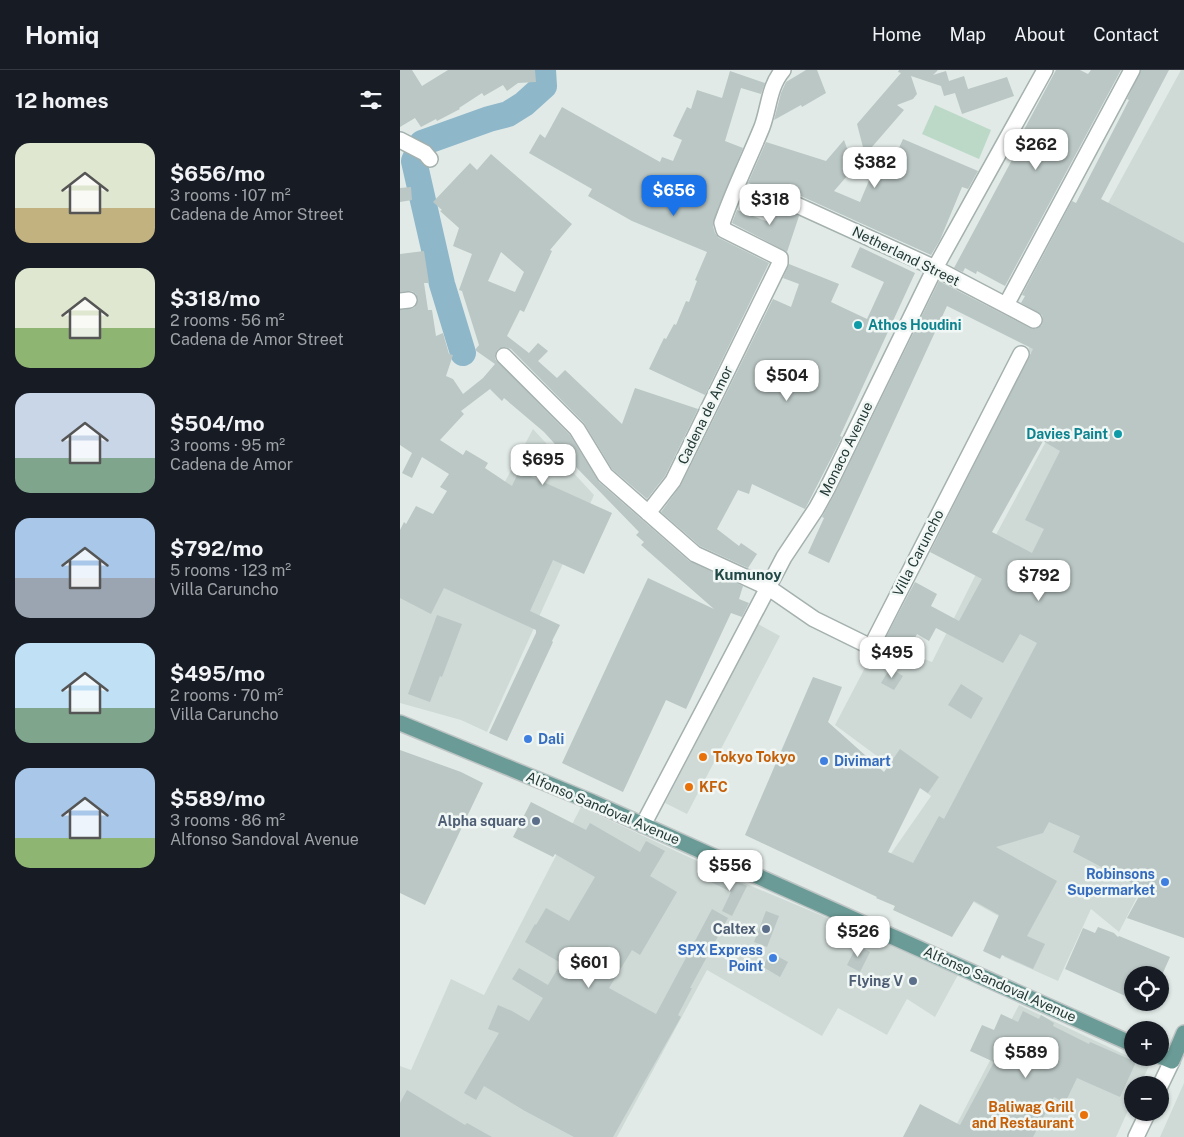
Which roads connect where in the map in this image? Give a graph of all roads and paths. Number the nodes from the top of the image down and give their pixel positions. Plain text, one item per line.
1 (783, 70) edge
2 (1045, 70) edge
3 (1132, 70) edge
4 (777, 196) dead end
5 (935, 268) junction
6 (1006, 305) junction
7 (1034, 320) dead end
8 (1021, 354) dead end
9 (504, 356) dead end
10 (648, 513) junction
11 (769, 588) junction
12 (400, 723) edge
13 (643, 824) junction
14 (1184, 1033) edge
15 (1124, 1040) edge
16 (1169, 1054) edge
17 (1144, 1121) edge
18 (1136, 1137) edge

1 - 10 street, Cadena de Amor
2 - 5 street, Monaco Avenue
3 - 6 street
4 - 5 street, Netherland Street
5 - 6 street, Netherland Street
5 - 11 street, Monaco Avenue
6 - 7 street, Netherland Street
8 - 11 street, Villa Caruncho
9 - 10 street
10 - 11 street
11 - 13 street, Monaco Avenue
12 - 13 main road, Alfonso Sandoval Avenue
13 - 15 main road, Alfonso Sandoval Avenue
14 - 16 main road
17 - 18 street

